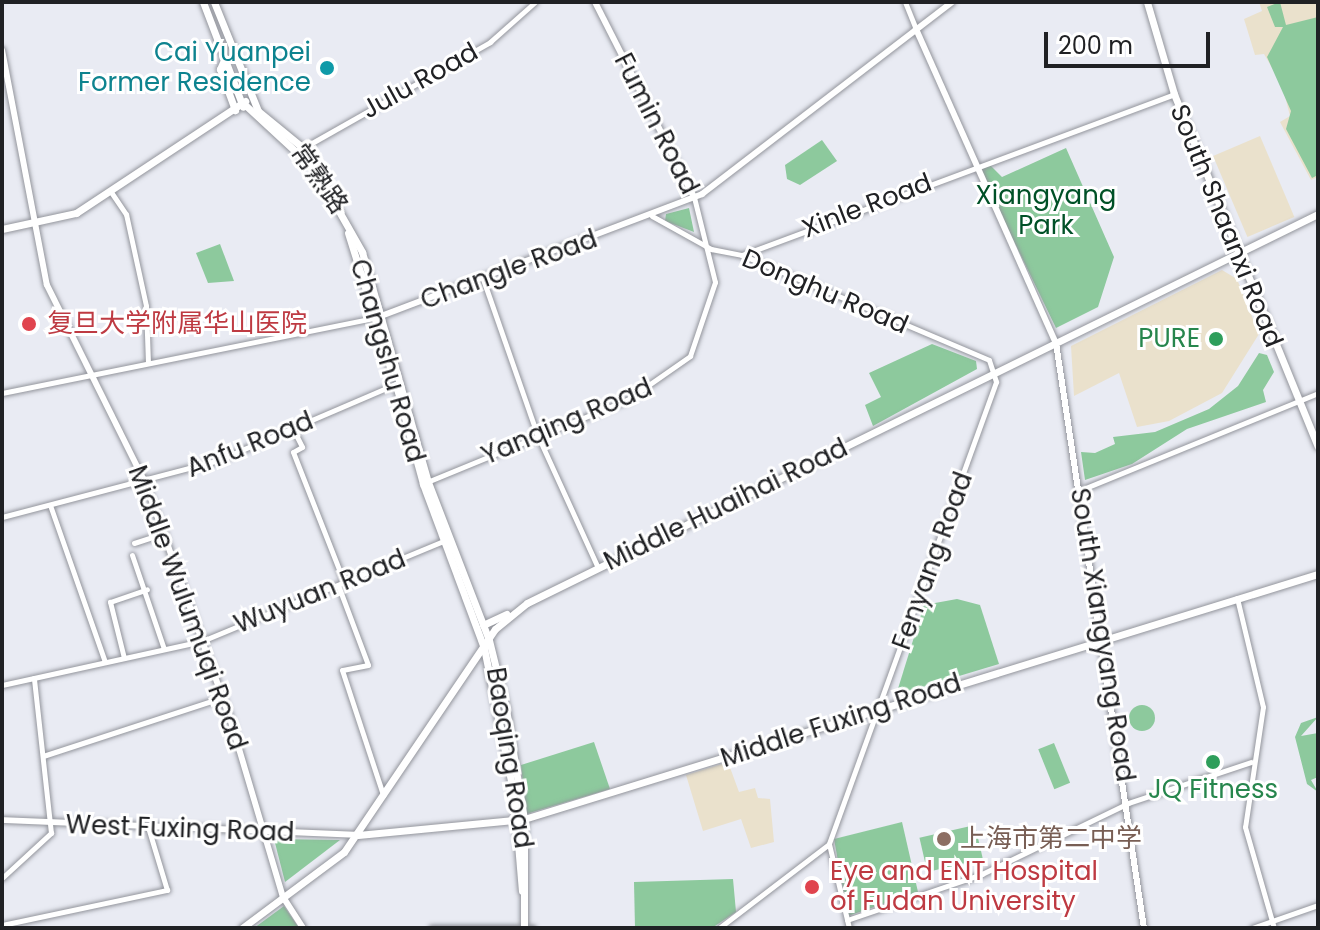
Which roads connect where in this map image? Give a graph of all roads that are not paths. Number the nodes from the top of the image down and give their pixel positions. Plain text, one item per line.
1 (203, 2) edge
2 (214, 2) edge
3 (535, 2) edge
4 (595, 2) edge
5 (905, 2) edge
6 (952, 2) edge
7 (1147, 2) edge
8 (916, 29) junction
9 (2, 50) edge
10 (224, 59) junction
11 (1174, 94) junction
12 (246, 100) junction
13 (235, 110) junction
14 (301, 150) junction
15 (975, 165) junction
16 (312, 169) junction
17 (111, 192) junction
18 (694, 197) junction
19 (1318, 214) edge
20 (652, 216) junction
21 (32, 225) junction
22 (2, 229) edge
23 (711, 249) junction
24 (1238, 253) junction
25 (742, 255) junction
26 (483, 279) junction
27 (379, 317) junction
28 (1056, 343) junction
29 (148, 363) junction
30 (995, 373) junction
31 (88, 375) junction
32 (398, 383) junction
33 (2, 393) edge
34 (1318, 393) edge
35 (1298, 402) junction
36 (293, 429) junction
37 (537, 434) junction
38 (1318, 446) edge
39 (145, 482) junction
40 (426, 483) junction
41 (1078, 491) junction
42 (50, 505) junction
43 (2, 517) edge
44 (164, 533) junction
45 (447, 539) junction
46 (134, 543) dead end
47 (132, 555) dead end
48 (598, 568) junction
49 (1318, 574) edge
50 (341, 584) junction
51 (147, 589) junction
52 (1237, 597) junction
53 (516, 610) junction
54 (483, 625) junction
55 (1101, 638) junction
56 (202, 641) junction
57 (486, 644) junction
58 (164, 649) junction
59 (124, 658) junction
60 (105, 662) junction
61 (34, 678) junction
62 (2, 685) edge
63 (223, 697) junction
64 (877, 710) junction
65 (43, 756) junction
66 (1251, 762) junction
67 (384, 797) junction
68 (1128, 803) junction
69 (2, 820) edge
70 (520, 820) junction
71 (52, 824) junction
72 (148, 827) junction
73 (261, 831) junction
74 (358, 835) junction
75 (829, 844) junction
76 (2, 878) edge
77 (283, 897) junction
78 (1318, 905) edge
79 (847, 920) junction
80 (2, 925) edge
81 (1273, 925) edge
82 (524, 926) edge
83 (242, 928) edge
84 (303, 928) edge
85 (431, 928) edge
86 (719, 928) edge
87 (849, 928) edge
88 (1144, 928) edge
89 (1252, 928) edge

1 - 10 main road
2 - 12 main road
3 - 14 street, Julu Road
4 - 18 street, Fumin Road
5 - 8 street
6 - 8 street, Changle Road
7 - 11 main road, South Shaanxi Road
8 - 15 street, South Xiangyang Road
8 - 18 street, Changle Road
9 - 21 street, Middle Wulumuqi Road
10 - 12 main road
10 - 13 main road
11 - 15 street, Xinle Road
11 - 24 main road, South Shaanxi Road
12 - 13 main road
12 - 14 main road, Changshu Road
12 - 16 main road, 常熟路
13 - 17 main road
14 - 16 main road, Changshu Road
14 - 27 main road, 常熟路
15 - 25 street, Xinle Road
15 - 28 street, South Xiangyang Road
16 - 27 main road, Changshu Road
17 - 21 main road
17 - 29 street
18 - 20 street, Changle Road
18 - 23 street, Fumin Road
19 - 24 main road, Middle Huaihai Road
20 - 23 street, Donghu Road
20 - 26 street, Changle Road
21 - 22 main road
21 - 31 street, Middle Wulumuqi Road
23 - 25 street, Donghu Road
23 - 37 street, Yanqing Road
24 - 28 main road, Middle Huaihai Road
24 - 35 main road, South Shaanxi Road
25 - 30 street, Donghu Road
26 - 27 street, Changle Road
26 - 37 street
27 - 29 street, Changle Road
27 - 32 main road, Changshu Road
28 - 30 main road, Middle Huaihai Road
28 - 41 street, South Xiangyang Road
29 - 31 street, Changle Road
30 - 48 main road, Middle Huaihai Road
30 - 64 street, Fenyang Road
31 - 33 street, Changle Road
31 - 39 street, Middle Wulumuqi Road
32 - 36 street, Anfu Road
32 - 40 main road, Changshu Road
34 - 35 street
35 - 38 main road, South Shaanxi Road
35 - 41 street
36 - 39 street, Anfu Road
36 - 50 street
37 - 40 street, Yanqing Road
37 - 48 street
39 - 42 street, Anfu Road
39 - 44 street, Middle Wulumuqi Road
40 - 45 main road, Changshu Road
41 - 55 street, South Xiangyang Road
42 - 43 street, Anfu Road
42 - 60 street
44 - 46 street
44 - 56 street, Middle Wulumuqi Road
45 - 50 street, Wuyuan Road
45 - 54 main road
45 - 57 main road, Changshu Road
47 - 51 street
48 - 53 main road, Middle Huaihai Road
49 - 52 main road, Middle Fuxing Road
50 - 56 street, Wuyuan Road
50 - 67 street
51 - 58 street
51 - 59 street
52 - 55 main road, Middle Fuxing Road
52 - 66 street
53 - 54 main road
53 - 57 main road, Middle Huaihai Road
54 - 57 main road
55 - 64 main road, Middle Fuxing Road
55 - 68 street, South Xiangyang Road
56 - 58 street, Wuyuan Road
56 - 63 street, Middle Wulumuqi Road
57 - 67 main road, Middle Huaihai Road
57 - 70 main road, Baoqing Road
58 - 59 street, Wuyuan Road
59 - 60 street, Wuyuan Road
60 - 61 street, Wuyuan Road
61 - 62 street, Wuyuan Road
61 - 65 street
63 - 65 street
63 - 73 street, Middle Wulumuqi Road
64 - 70 main road, Middle Fuxing Road
64 - 75 street, Fenyang Road
65 - 71 street
66 - 68 street
66 - 81 street
67 - 74 main road, Middle Huaihai Road
68 - 79 street
68 - 88 street, South Xiangyang Road
69 - 71 street, West Fuxing Road
70 - 74 main road, Middle Fuxing Road
70 - 82 main road, Baoqing Road
71 - 72 street, West Fuxing Road
71 - 76 street
72 - 73 street, West Fuxing Road
72 - 80 street
73 - 74 street, West Fuxing Road
73 - 77 street, Middle Wulumuqi Road
74 - 77 main road, Middle Huaihai Road
75 - 79 street
75 - 86 street
77 - 83 main road, Middle Huaihai Road
77 - 84 street, Middle Wulumuqi Road
78 - 81 street
79 - 87 street
81 - 89 street
82 - 85 street

